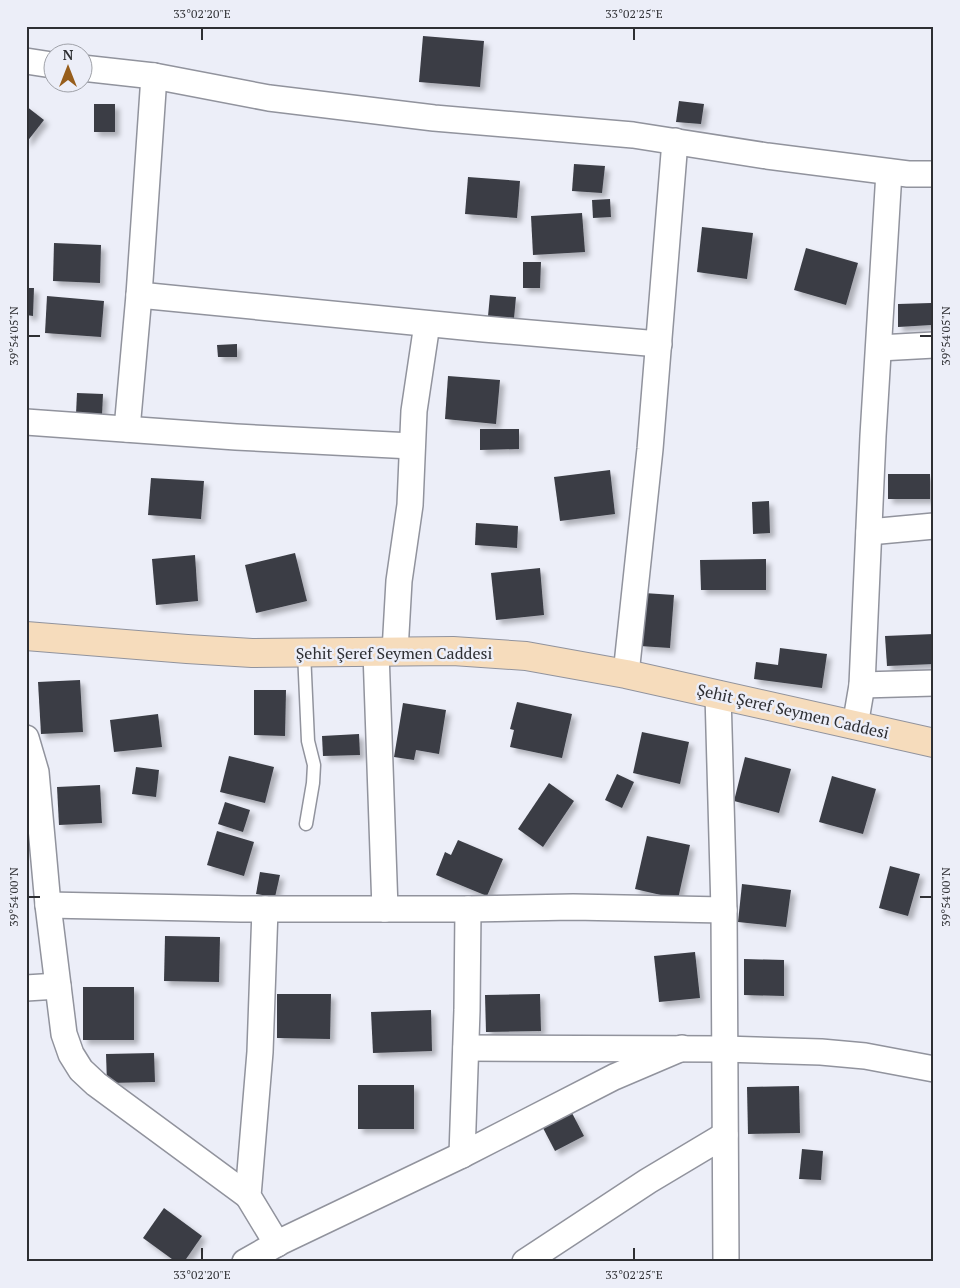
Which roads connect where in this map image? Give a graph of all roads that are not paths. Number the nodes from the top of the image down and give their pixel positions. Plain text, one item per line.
1 (26, 61) edge
2 (42, 63) edge
3 (92, 69) edge
4 (154, 76) junction
5 (675, 141) junction
6 (890, 172) junction
7 (934, 174) edge
8 (139, 295) junction
9 (427, 324) junction
10 (659, 344) junction
11 (934, 345) edge
12 (879, 348) junction
13 (26, 422) edge
14 (127, 429) junction
15 (412, 446) junction
16 (934, 526) edge
17 (869, 532) junction
18 (26, 636) edge
19 (386, 651) junction
20 (304, 652) junction
21 (626, 674) junction
22 (934, 683) edge
23 (862, 685) junction
24 (718, 694) junction
25 (855, 726) junction
26 (26, 738) edge
27 (934, 743) edge
28 (306, 824) dead end
29 (48, 906) junction
30 (265, 909) junction
31 (386, 909) junction
32 (468, 909) junction
33 (724, 910) junction
34 (58, 986) junction
35 (26, 988) edge
36 (466, 1048) junction
37 (682, 1048) junction
38 (724, 1049) junction
39 (934, 1069) edge
40 (725, 1135) junction
41 (462, 1155) junction
42 (248, 1196) junction
43 (277, 1244) junction
44 (245, 1262) edge
45 (525, 1262) edge
46 (726, 1262) edge

1 - 2 street
3 - 4 street
4 - 5 street
4 - 8 street
5 - 6 street
5 - 10 street
6 - 7 street
6 - 12 street
8 - 9 street
8 - 14 street
9 - 10 street
9 - 15 street
10 - 21 street
11 - 12 street
12 - 17 street
13 - 14 street
14 - 15 street
15 - 19 street
16 - 17 street
17 - 23 street
18 - 20 street, Şehit Şeref Seymen Caddesi
19 - 20 street, Şehit Şeref Seymen Caddesi
19 - 21 street, Şehit Şeref Seymen Caddesi
19 - 31 street
20 - 28 lane
21 - 24 street, Şehit Şeref Seymen Caddesi
22 - 23 street
23 - 25 street
24 - 25 street, Şehit Şeref Seymen Caddesi
24 - 33 street
25 - 27 street, Şehit Şeref Seymen Caddesi
26 - 29 street
29 - 30 street
29 - 34 street
30 - 31 street
30 - 42 street
31 - 32 street
32 - 33 street
32 - 36 street
33 - 38 street
34 - 35 street
34 - 42 street
36 - 37 street
36 - 41 street
37 - 38 street
37 - 41 street
38 - 39 street
38 - 40 street
40 - 45 street
40 - 46 street
41 - 43 street
42 - 43 street
43 - 44 street

